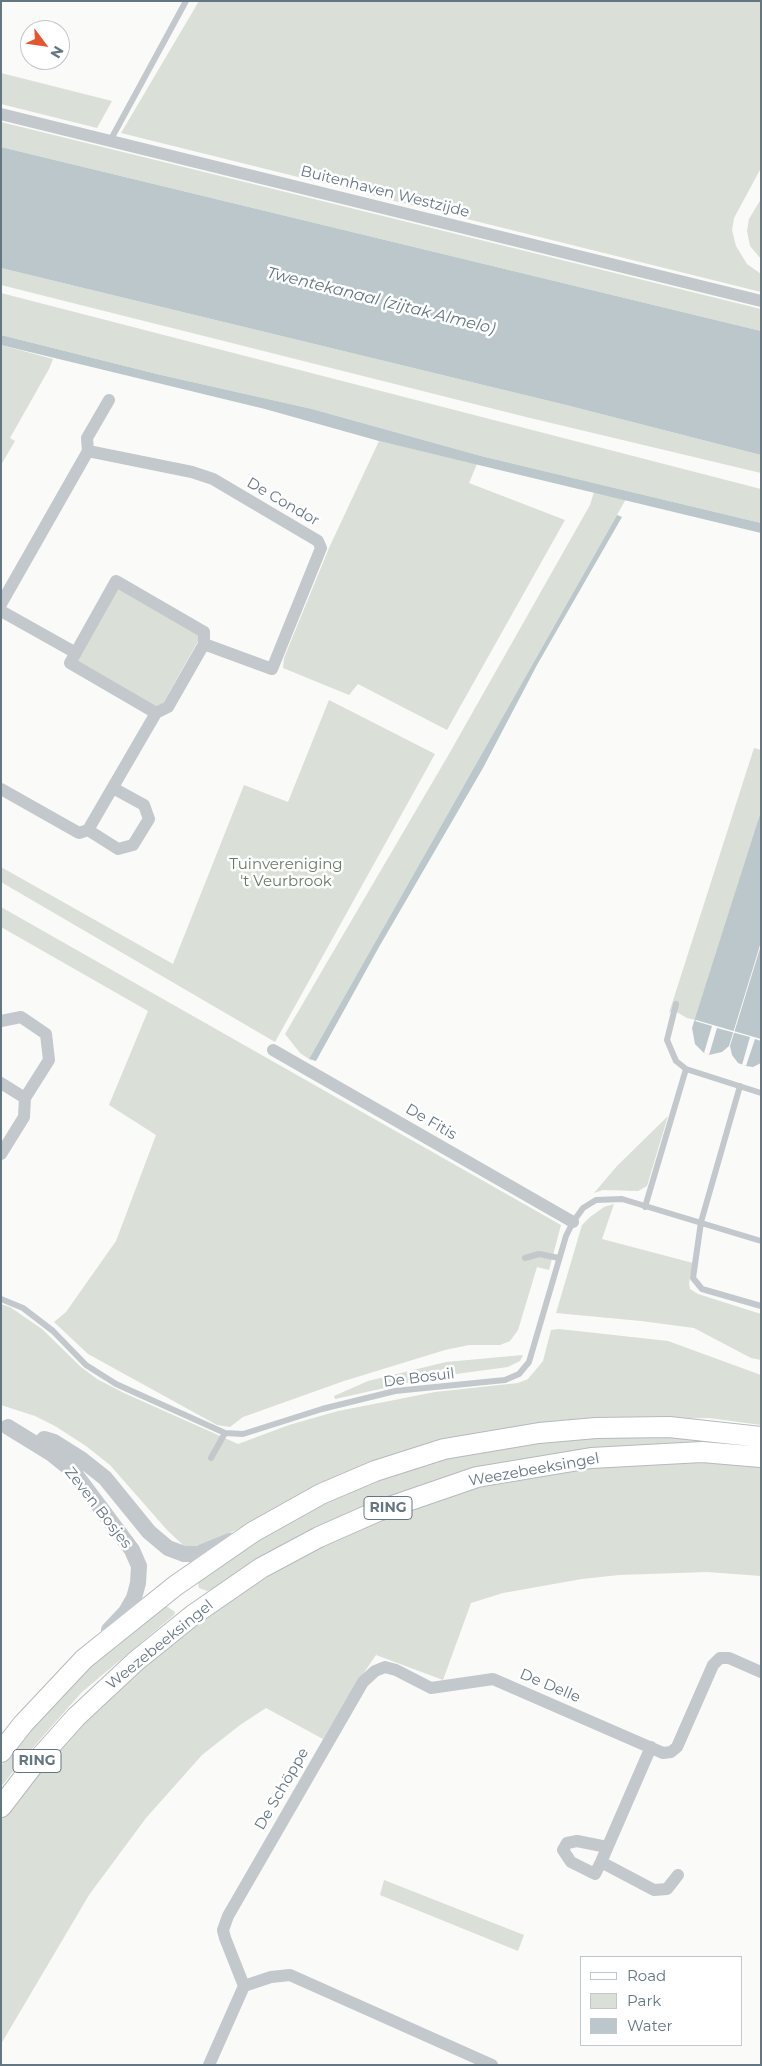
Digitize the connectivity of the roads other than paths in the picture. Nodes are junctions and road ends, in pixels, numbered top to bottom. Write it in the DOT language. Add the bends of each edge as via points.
graph roads {
  1 [pos="186,1"];
  2 [pos="1,114"];
  3 [pos="110,141"];
  4 [pos="761,301"];
  5 [pos="109,400"];
  6 [pos="88,451"];
  7 [pos="1,604"];
  8 [pos="1,611"];
  9 [pos="204,644"];
  10 [pos="76,652"];
  11 [pos="156,713"];
  12 [pos="1,788"];
  13 [pos="113,788"];
  14 [pos="88,830"];
  15 [pos="676,1004"];
  16 [pos="1,1022"];
  17 [pos="273,1050"];
  18 [pos="686,1069"];
  19 [pos="1,1083"];
  20 [pos="740,1086"];
  21 [pos="761,1092"];
  22 [pos="26,1098"];
  23 [pos="1,1154"];
  24 [pos="645,1207"];
  25 [pos="573,1222"];
  26 [pos="702,1222"];
  27 [pos="761,1241"];
  28 [pos="525,1258"];
  29 [pos="559,1258"];
  30 [pos="1,1299"];
  31 [pos="761,1306"];
  32 [pos="5,1427"];
  33 [pos="225,1433"];
  34 [pos="761,1437"];
  35 [pos="761,1457"];
  36 [pos="211,1458"];
  37 [pos="253,1532"];
  38 [pos="84,1659"];
  39 [pos="761,1672"];
  40 [pos="431,1688"];
  41 [pos="652,1747"];
  42 [pos="1,1752"];
  43 [pos="1,1807"];
  44 [pos="607,1847"];
  45 [pos="601,1862"];
  46 [pos="678,1875"];
  47 [pos="244,1986"];
  48 [pos="209,2065"];
  49 [pos="492,2065"];
  1 -- 3 [label="lane"];
  2 -- 3 [label="street, Buitenhaven Westzijde"];
  3 -- 4 [label="street, Buitenhaven Westzijde"];
  5 -- 6 [label="street" via="87,438"];
  6 -- 7 [label="street"];
  6 -- 9 [label="street, De Condor" via="212,479 318,541 321,548 272,669"];
  8 -- 10 [label="street"];
  9 -- 10 [label="street" via="204,632 116,581"];
  9 -- 11 [label="street" via="168,707"];
  10 -- 11 [label="street" via="70,663"];
  11 -- 13 [label="street"];
  12 -- 14 [label="street" via="79,833"];
  13 -- 14 [label="street"];
  13 -- 14 [label="street" via="144,805 149,819 133,845 118,849"];
  15 -- 18 [label="lane" via="667,1040 676,1061"];
  16 -- 22 [label="street" via="21,1017 46,1034 49,1060"];
  17 -- 25 [label="street, De Fitis"];
  18 -- 20 [label="lane"];
  18 -- 24 [label="lane"];
  19 -- 22 [label="street"];
  20 -- 21 [label="lane"];
  20 -- 26 [label="lane"];
  22 -- 23 [label="street" via="24,1117"];
  24 -- 25 [label="lane, De Bosuil" via="622,1199 596,1200 583,1208"];
  24 -- 26 [label="lane, De Bosuil"];
  25 -- 29 [label="lane, De Bosuil"];
  26 -- 27 [label="lane, De Bosuil"];
  26 -- 31 [label="lane" via="693,1278 702,1289"];
  28 -- 29 [label="lane" via="539,1254"];
  29 -- 33 [label="lane, De Bosuil" via="528,1362 519,1374 505,1380 396,1391 322,1409 243,1434"];
  30 -- 33 [label="lane, De Bosuil" via="23,1308 53,1331 86,1364 116,1384"];
  32 -- 37 [label="street, Zeven Bosjes" via="54,1442 81,1459 105,1478 149,1532 168,1548 184,1554 198,1554"];
  32 -- 38 [label="street, Zeven Bosjes" via="52,1454 73,1471 132,1550 139,1566 134,1598 126,1612"];
  33 -- 36 [label="lane"];
  34 -- 37 [label="main road, Weezebeeksingel / RING" via="669,1427 596,1428 444,1448 375,1471 321,1494"];
  35 -- 43 [label="main road, Weezebeeksingel / RING" via="702,1452 591,1458 477,1477 378,1511 319,1538 261,1568 193,1615 136,1661 76,1717"];
  37 -- 38 [label="main road, Weezebeeksingel / RING" via="175,1586"];
  38 -- 42 [label="main road, Weezebeeksingel / RING"];
  39 -- 41 [label="street, De Delle" via="729,1658 720,1658 713,1665 677,1747 663,1753"];
  40 -- 41 [label="street, De Delle" via="493,1679"];
  40 -- 47 [label="street, De Schöppe" via="385,1667 363,1682 228,1916 223,1930"];
  41 -- 44 [label="street"];
  44 -- 45 [label="street"];
  44 -- 45 [label="street" via="577,1841 567,1843 563,1850 571,1862 595,1874"];
  45 -- 46 [label="street" via="654,1890 667,1890"];
  47 -- 48 [label="street"];
  47 -- 49 [label="street" via="290,1974"];
}
